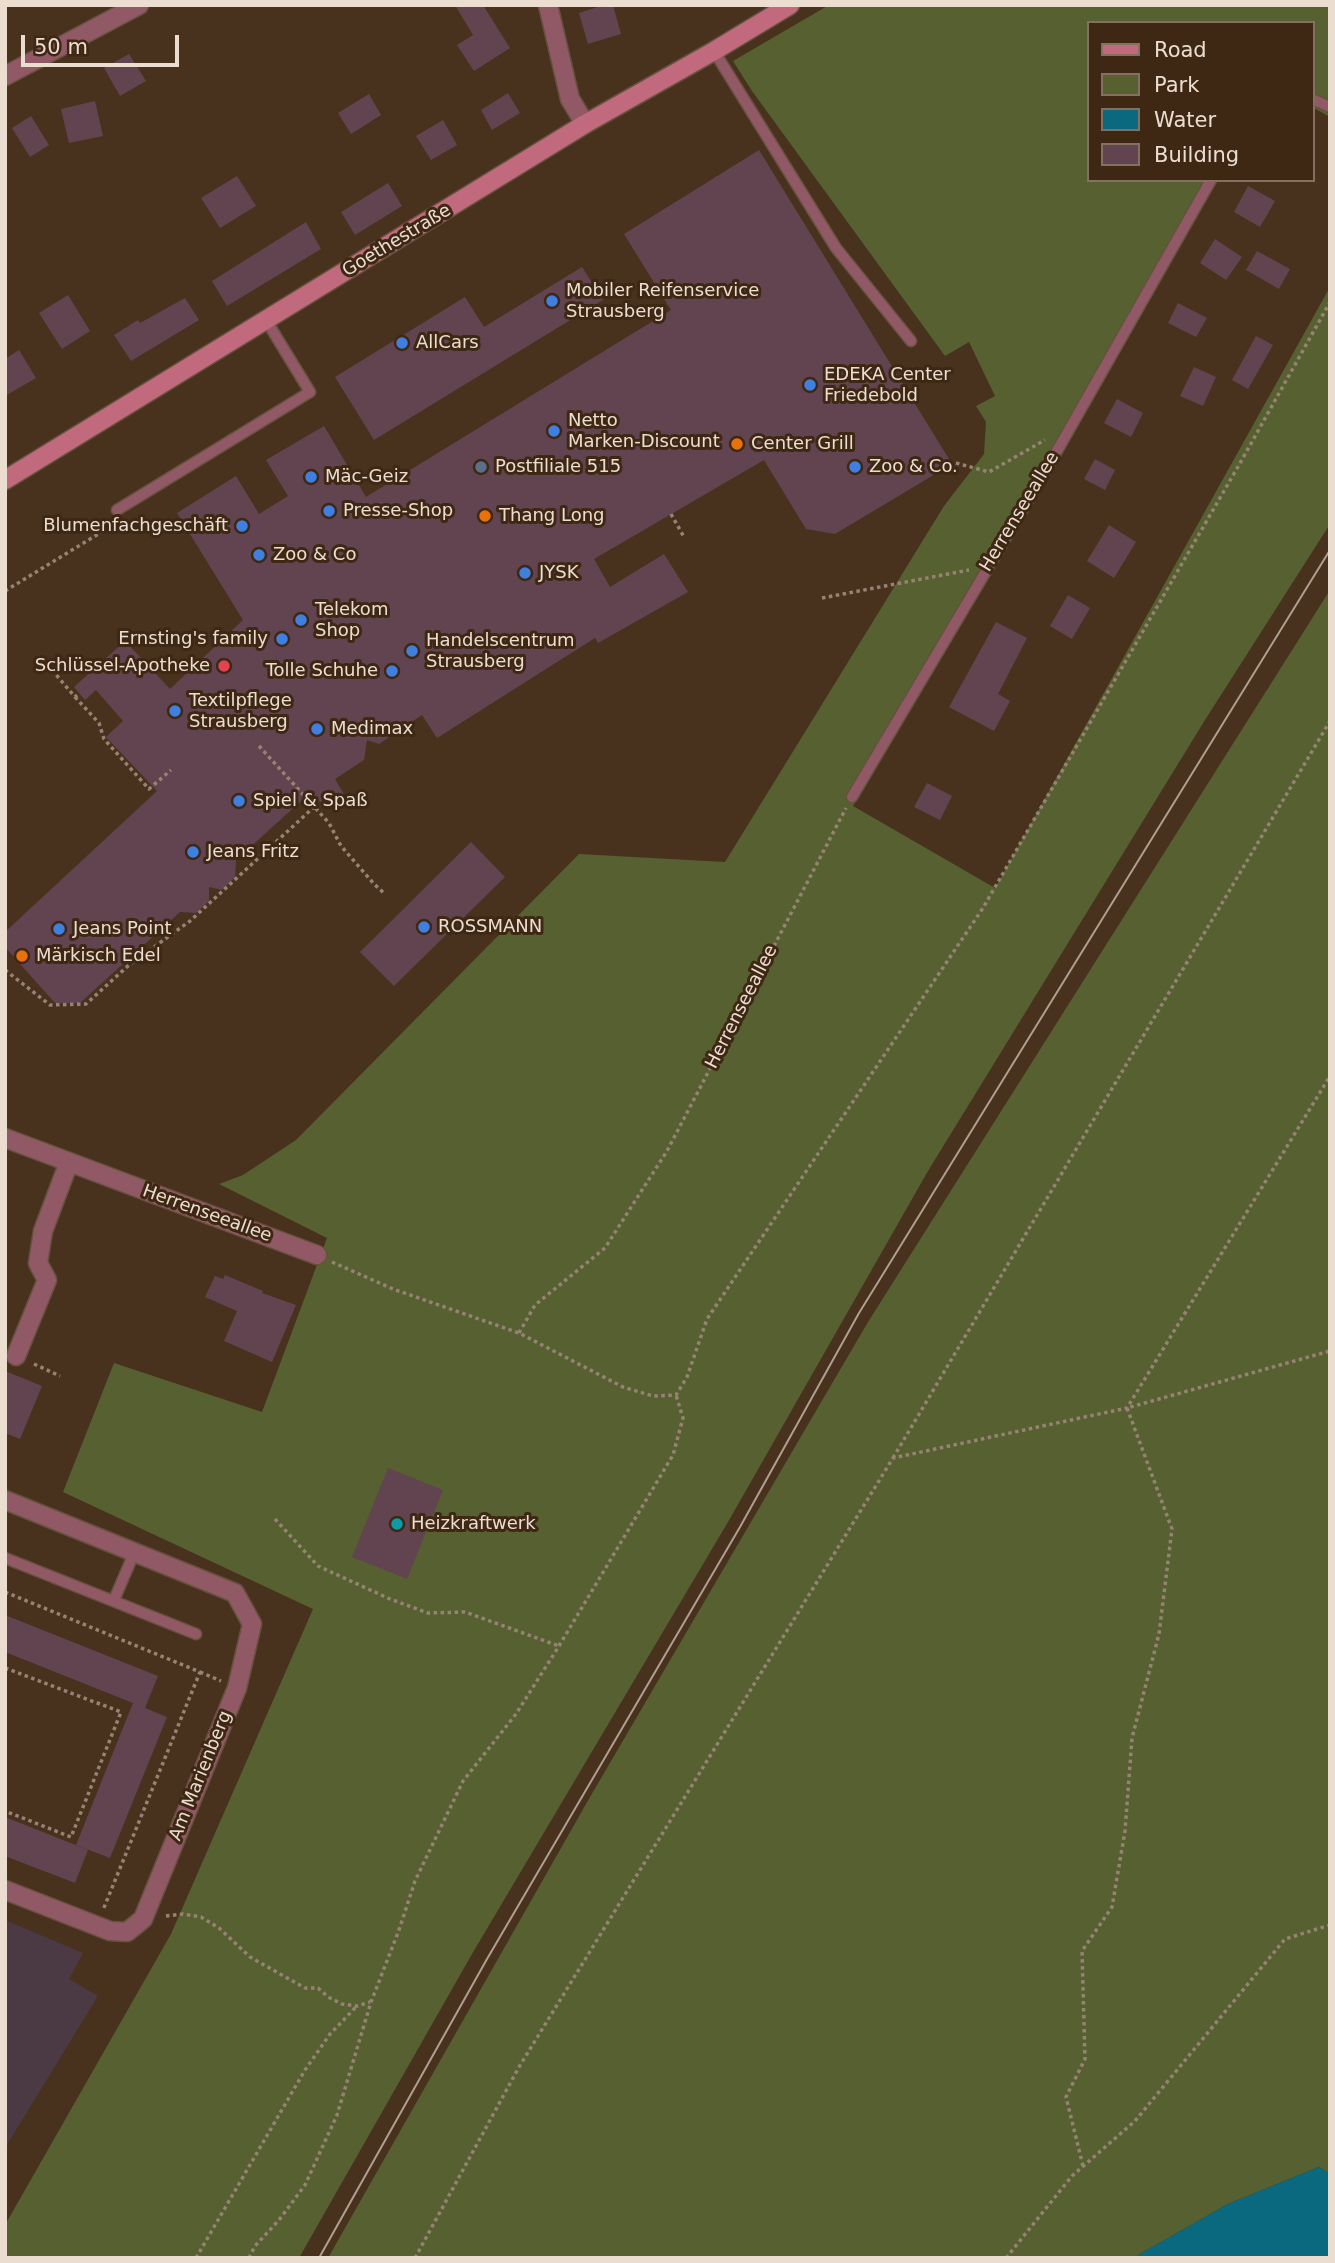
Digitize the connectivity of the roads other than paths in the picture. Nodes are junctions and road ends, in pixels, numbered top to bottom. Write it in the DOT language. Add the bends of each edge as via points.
graph roads {
  1 [pos="138,5"];
  2 [pos="548,5"];
  3 [pos="790,5"];
  4 [pos="714,51"];
  5 [pos="5,76"];
  6 [pos="1314,100"];
  7 [pos="1330,107"];
  8 [pos="585,124"];
  9 [pos="1210,182"];
  10 [pos="266,320"];
  11 [pos="911,341"];
  12 [pos="5,480"];
  13 [pos="117,510"];
  14 [pos="852,797"];
  15 [pos="5,1138"];
  16 [pos="69,1162"];
  17 [pos="317,1255"];
  18 [pos="16,1356"];
  19 [pos="5,1500"];
  20 [pos="135,1551"];
  21 [pos="5,1558"];
  22 [pos="114,1600"];
  23 [pos="197,1634"];
  24 [pos="5,1890"];
  1 -- 5 [label="street"];
  2 -- 8 [label="street" via="570,99"];
  3 -- 4 [label="street, Goethestraße"];
  4 -- 8 [label="street, Goethestraße"];
  4 -- 11 [label="lane" via="836,248"];
  6 -- 7 [label="lane"];
  8 -- 10 [label="street, Goethestraße"];
  9 -- 14 [label="lane, Herrenseeallee"];
  10 -- 12 [label="street, Goethestraße"];
  10 -- 13 [label="lane" via="310,392"];
  15 -- 16 [label="street, Herrenseeallee"];
  16 -- 17 [label="street, Herrenseeallee"];
  16 -- 18 [label="street" via="43,1231 38,1263 47,1280"];
  19 -- 20 [label="street, Am Marienberg"];
  20 -- 22 [label="lane"];
  20 -- 24 [label="street, Am Marienberg" via="235,1593 252,1624 237,1688 143,1919 127,1932 110,1931"];
  21 -- 22 [label="lane"];
  22 -- 23 [label="lane"];
}
